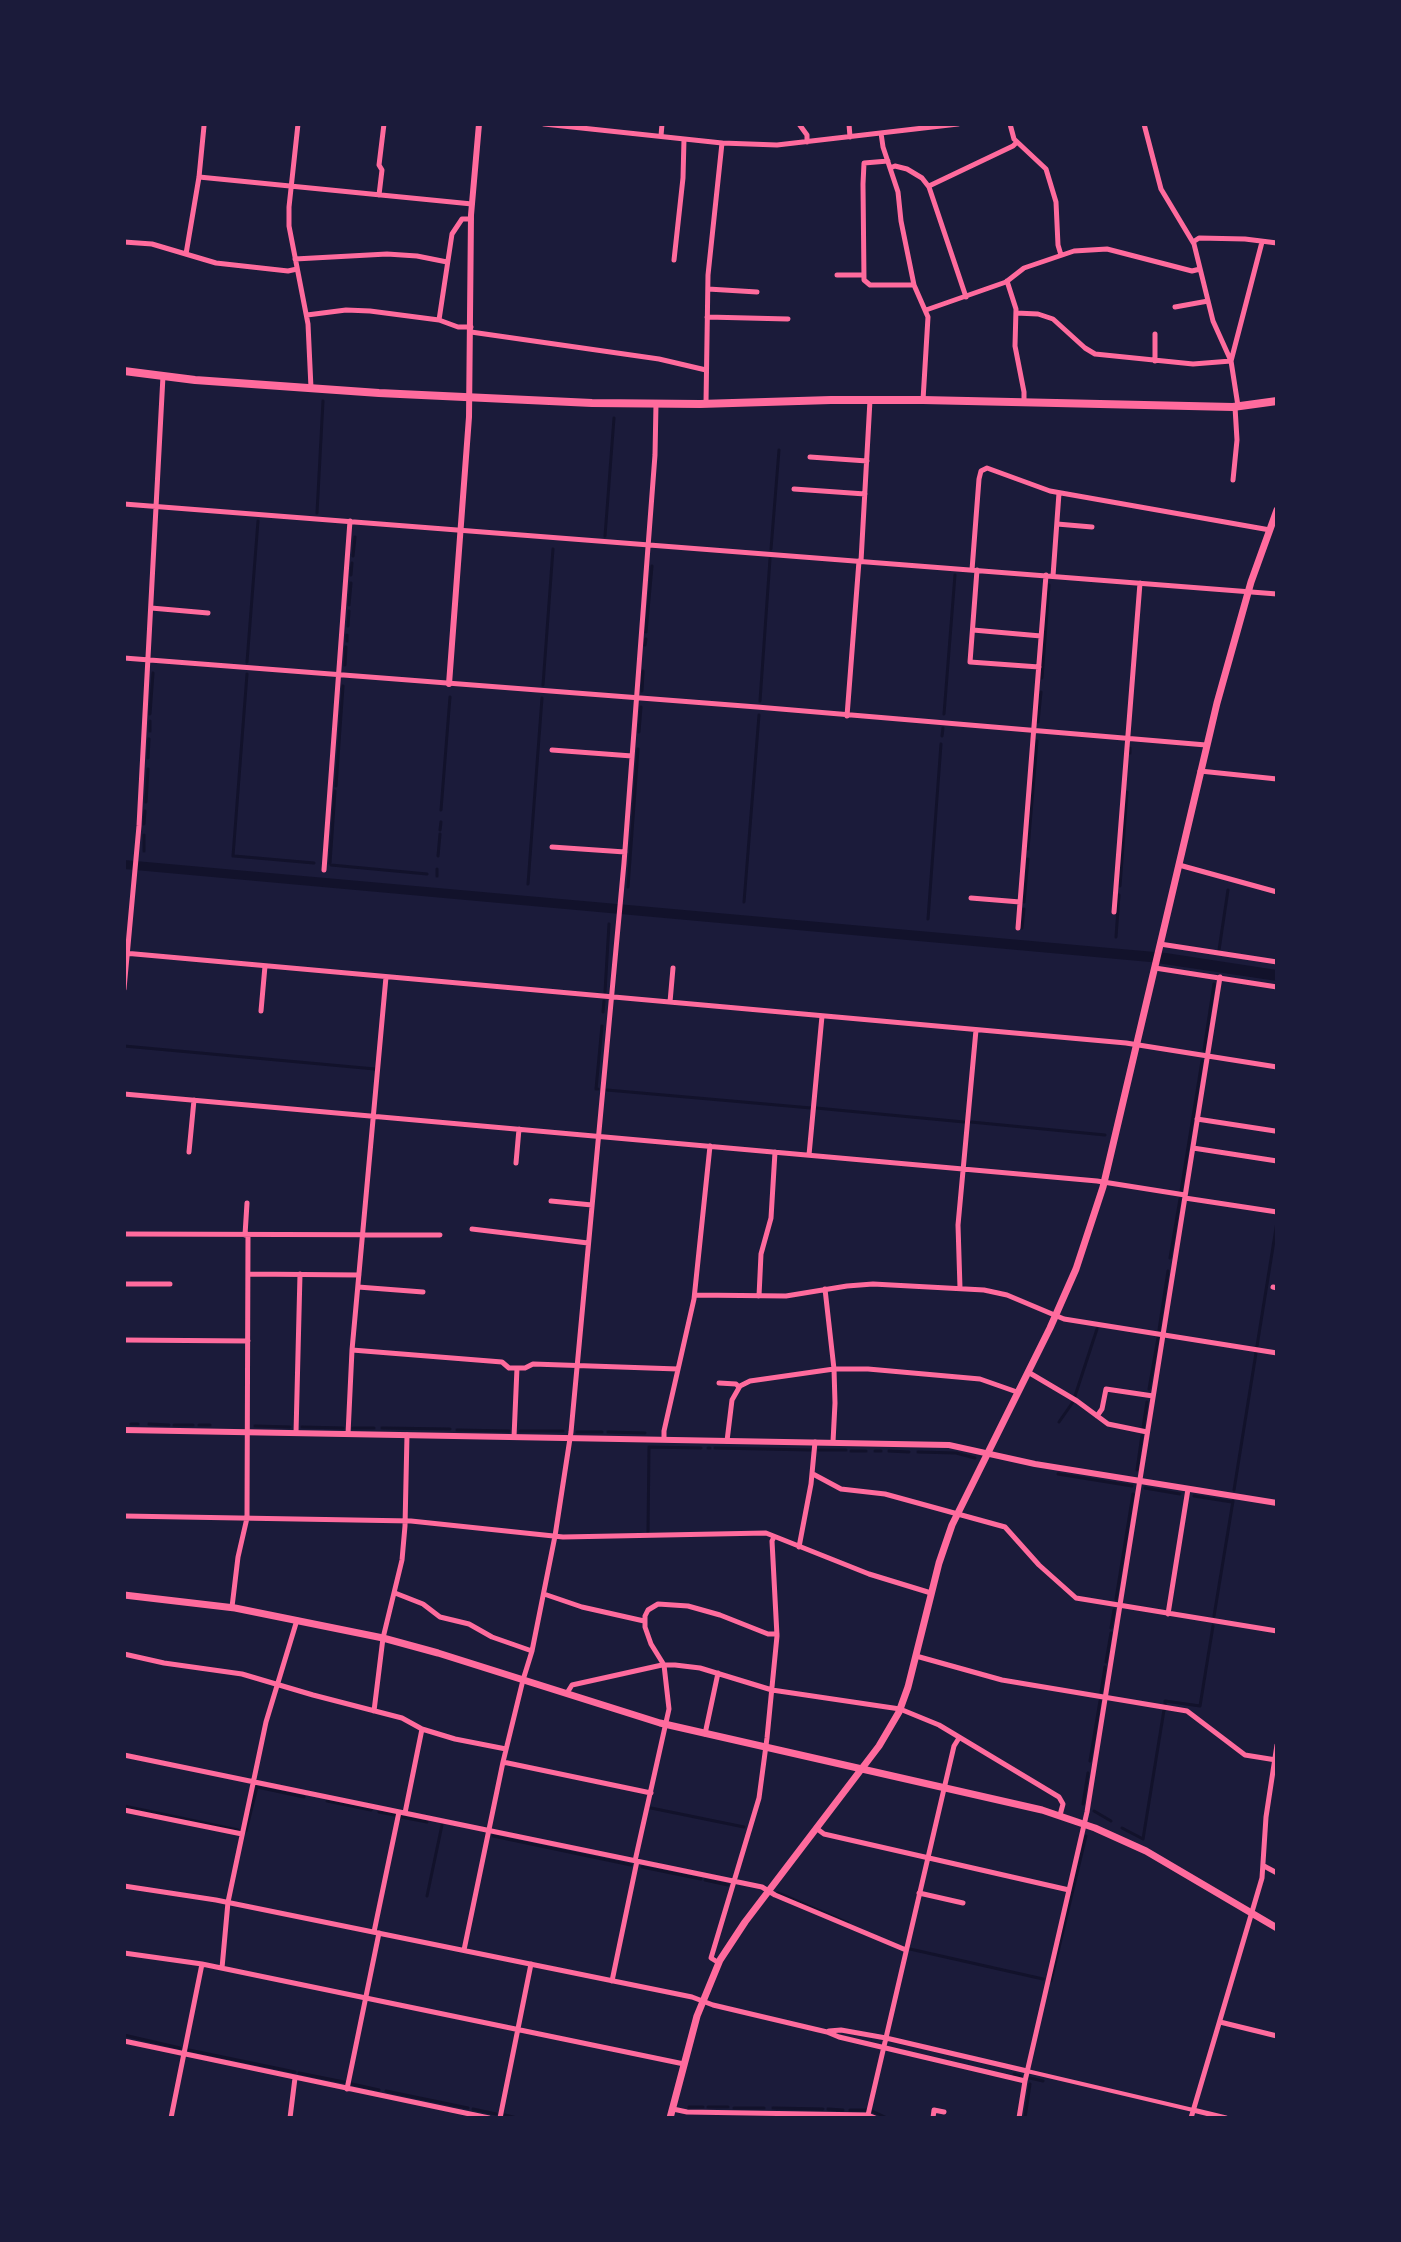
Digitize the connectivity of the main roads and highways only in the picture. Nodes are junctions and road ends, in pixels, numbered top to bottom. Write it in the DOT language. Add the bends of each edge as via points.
graph roads {
  1 [pos="124,371"];
  2 [pos="1277,401"];
  3 [pos="1276,516"];
  4 [pos="124,1595"];
  5 [pos="861,1769"];
  6 [pos="1277,1928"];
  7 [pos="670,2118"];
  1 -- 2 [label="highway" via="311,388 656,404 923,400 1236,407"];
  3 -- 5 [label="main road" via="1206,745 1084,1248 957,1512 900,1709"];
  4 -- 5 [label="main road" via="232,1607 383,1638 666,1725"];
  5 -- 6 [label="main road" via="1004,1800 1084,1824 1162,1860"];
  5 -- 7 [label="main road" via="719,1963 702,2001"];
}
